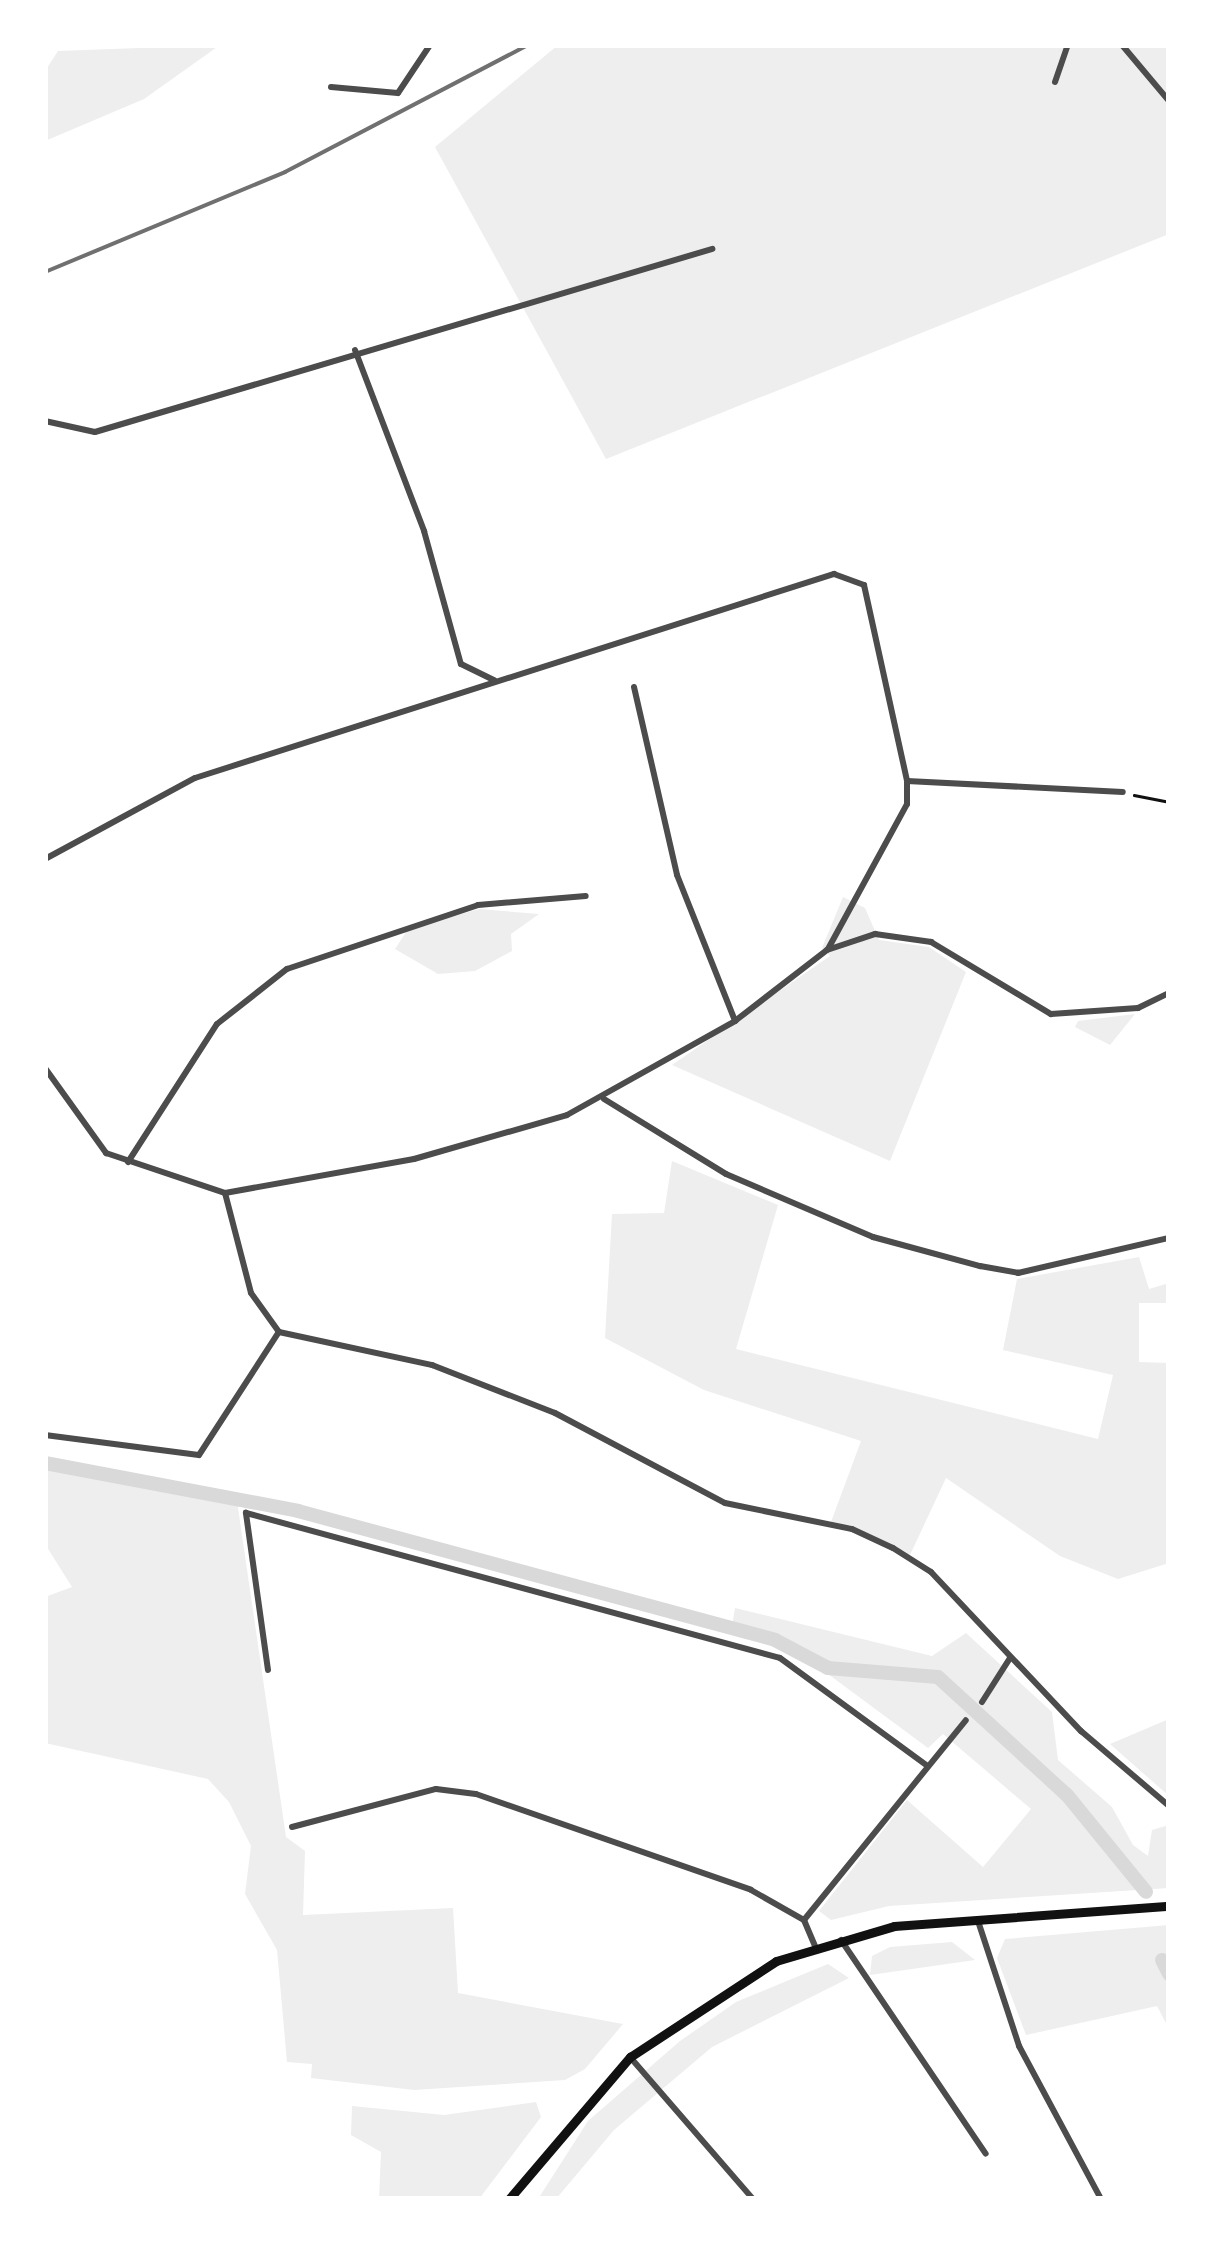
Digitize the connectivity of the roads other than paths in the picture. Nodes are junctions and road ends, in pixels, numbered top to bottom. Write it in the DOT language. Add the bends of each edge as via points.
graph roads {
  1 [pos="430,45"];
  2 [pos="1068,45"];
  3 [pos="1122,45"];
  4 [pos="1055,82"];
  5 [pos="331,87"];
  6 [pos="1169,101"];
  7 [pos="712,248"];
  8 [pos="355,350"];
  9 [pos="45,421"];
  10 [pos="495,681"];
  11 [pos="634,688"];
  12 [pos="906,782"];
  13 [pos="1123,792"];
  14 [pos="45,859"];
  15 [pos="586,896"];
  16 [pos="828,950"];
  17 [pos="1169,993"];
  18 [pos="735,1022"];
  19 [pos="45,1068"];
  20 [pos="604,1099"];
  21 [pos="128,1162"];
  22 [pos="225,1193"];
  23 [pos="1169,1238"];
  24 [pos="278,1332"];
  25 [pos="45,1436"];
  26 [pos="1010,1658"];
  27 [pos="268,1670"];
  28 [pos="982,1702"];
  29 [pos="966,1720"];
  30 [pos="926,1764"];
  31 [pos="1169,1806"];
  32 [pos="292,1827"];
  33 [pos="1169,1906"];
  34 [pos="804,1920"];
  35 [pos="978,1922"];
  36 [pos="840,1938"];
  37 [pos="816,1946"];
  38 [pos="630,2057"];
  39 [pos="986,2154"];
  40 [pos="508,2199"];
  41 [pos="753,2199"];
  42 [pos="1101,2199"];
  1 -- 5 [label="street" via="398,92"];
  2 -- 4 [label="street"];
  3 -- 6 [label="street"];
  7 -- 8 [label="street"];
  8 -- 9 [label="street" via="95,432"];
  8 -- 10 [label="street" via="424,531 461,664"];
  10 -- 12 [label="street" via="834,574 864,584"];
  10 -- 14 [label="street" via="195,778"];
  11 -- 18 [label="street" via="677,875"];
  12 -- 13 [label="street"];
  12 -- 16 [label="street" via="907,804"];
  15 -- 21 [label="street" via="478,905 287,969 217,1024"];
  16 -- 17 [label="street" via="874,934 932,942 1051,1014 1138,1008"];
  16 -- 18 [label="street"];
  18 -- 20 [label="street"];
  19 -- 21 [label="street" via="68,1112"];
  20 -- 22 [label="street" via="414,1159"];
  20 -- 23 [label="street" via="726,1174 873,1238 980,1266 1018,1273"];
  21 -- 22 [label="street"];
  22 -- 24 [label="street" via="251,1293"];
  24 -- 25 [label="street" via="199,1455"];
  24 -- 26 [label="street" via="432,1366 555,1413 725,1503 852,1529 931,1572"];
  26 -- 28 [label="street"];
  26 -- 31 [label="street"];
  27 -- 30 [label="street" via="246,1513 780,1658"];
  29 -- 30 [label="street"];
  30 -- 34 [label="street"];
  32 -- 34 [label="street" via="436,1790 476,1794 751,1890"];
  33 -- 35 [label="main road"];
  34 -- 37 [label="street"];
  35 -- 36 [label="main road"];
  35 -- 42 [label="street" via="1012,2029"];
  36 -- 37 [label="main road"];
  36 -- 39 [label="street"];
  37 -- 38 [label="main road" via="741,1980"];
  38 -- 40 [label="main road"];
  38 -- 41 [label="street"];
}
